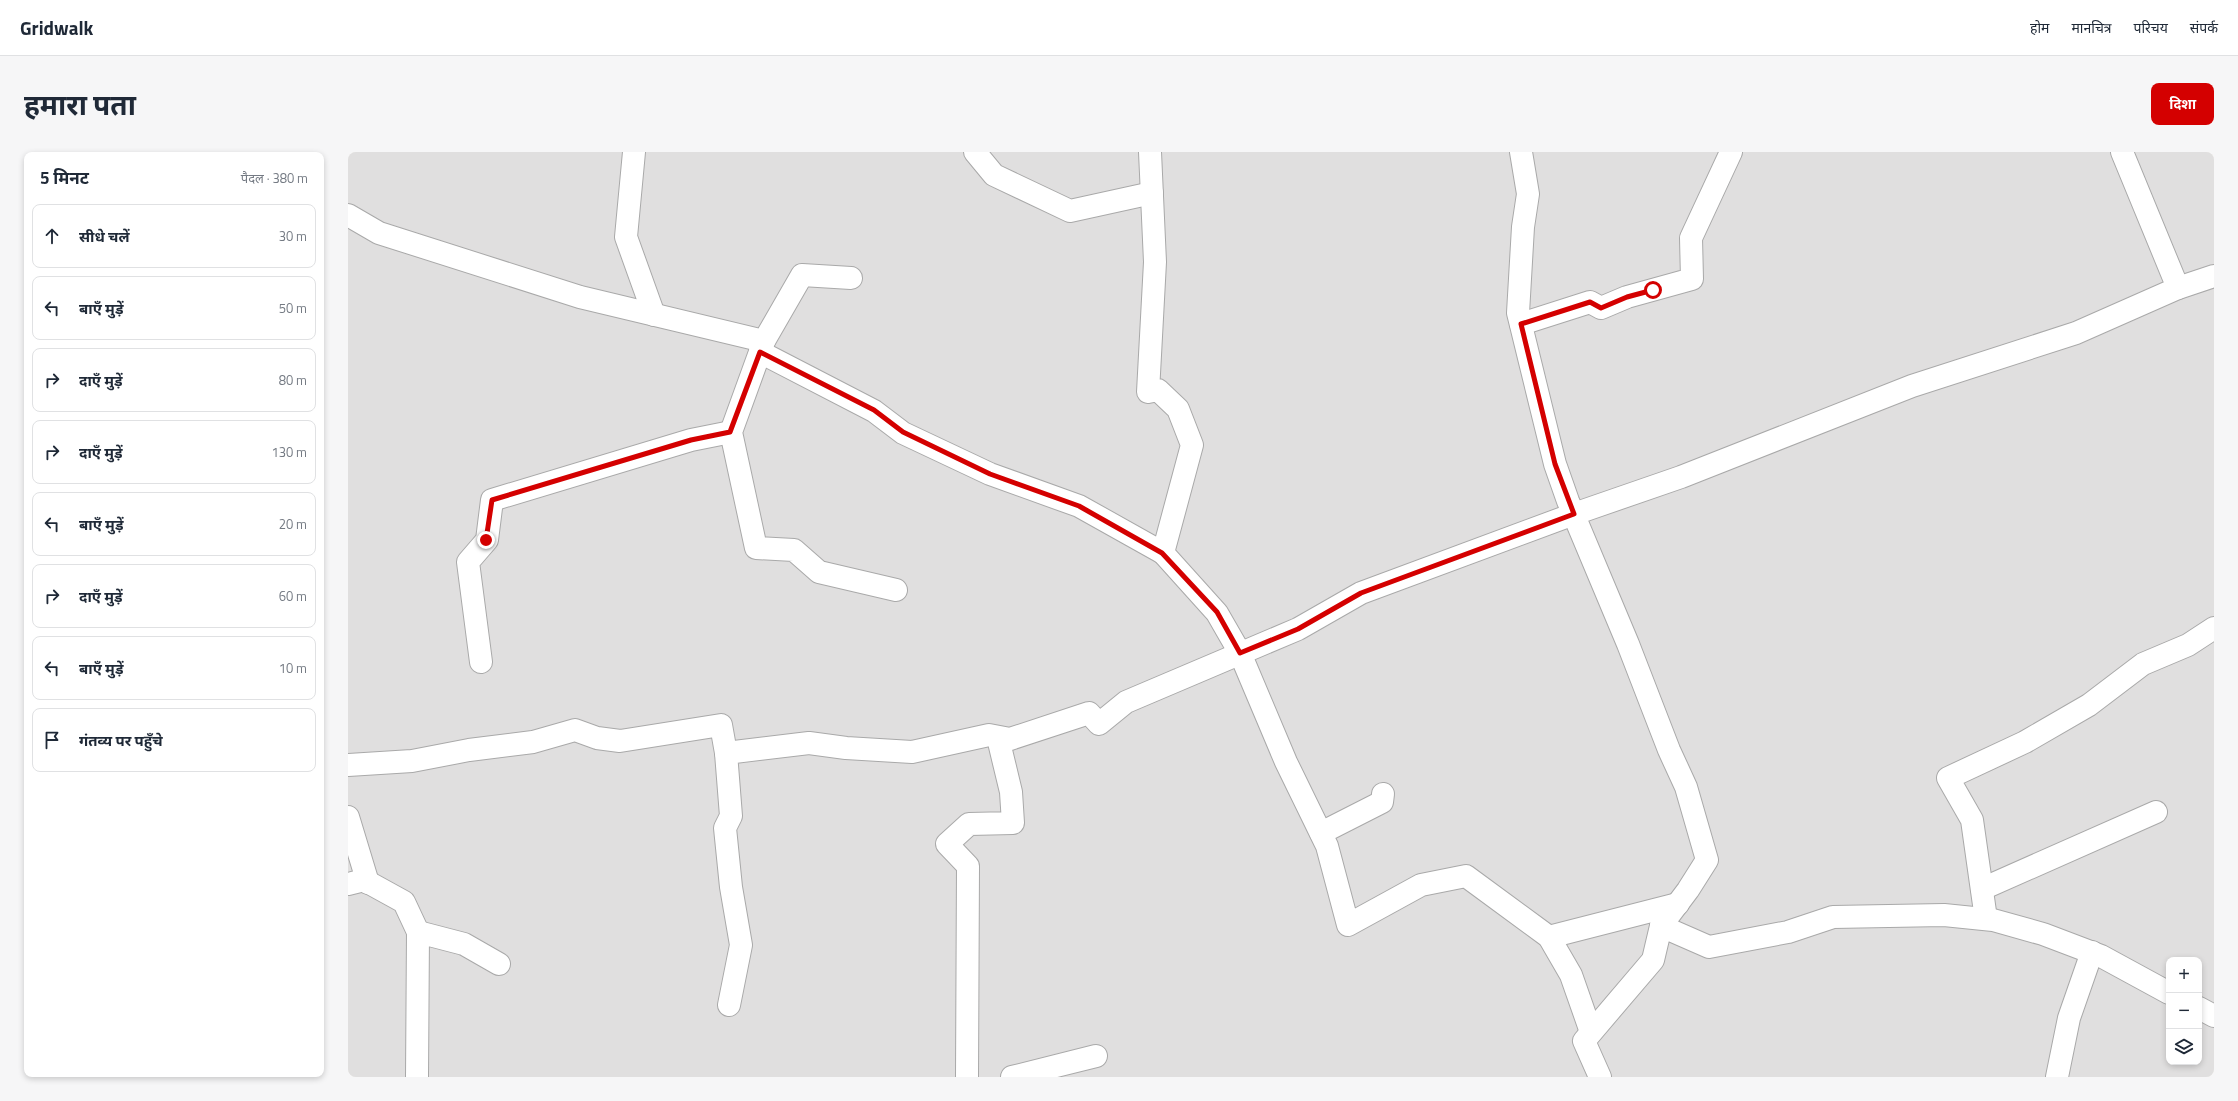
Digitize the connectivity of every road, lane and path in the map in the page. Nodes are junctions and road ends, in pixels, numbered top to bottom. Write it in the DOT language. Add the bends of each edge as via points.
graph roads {
  1 [pos="634,152"];
  2 [pos="975,152"];
  3 [pos="1150,152"];
  4 [pos="1521,152"];
  5 [pos="1731,152"];
  6 [pos="2122,152"];
  7 [pos="1152,193"];
  8 [pos="348,215"];
  9 [pos="2214,276"];
  10 [pos="851,278"];
  11 [pos="2178,288"];
  12 [pos="654,315"];
  13 [pos="1521,324"];
  14 [pos="762,347"];
  15 [pos="730,432"];
  16 [pos="1574,514"];
  17 [pos="1162,553"];
  18 [pos="896,590"];
  19 [pos="2214,628"];
  20 [pos="1240,653"];
  21 [pos="481,662"];
  22 [pos="998,738"];
  23 [pos="726,753"];
  24 [pos="348,765"];
  25 [pos="1383,794"];
  26 [pos="2156,812"];
  27 [pos="348,817"];
  28 [pos="1321,833"];
  29 [pos="358,884"];
  30 [pos="1982,889"];
  31 [pos="1678,904"];
  32 [pos="1986,919"];
  33 [pos="1661,926"];
  34 [pos="418,932"];
  35 [pos="1549,937"];
  36 [pos="2092,952"];
  37 [pos="499,964"];
  38 [pos="2166,991"];
  39 [pos="729,1005"];
  40 [pos="1591,1032"];
  41 [pos="1096,1056"];
  42 [pos="417,1077"];
  43 [pos="967,1077"];
  44 [pos="1012,1077"];
  45 [pos="1600,1077"];
  46 [pos="2057,1077"];
  1 -- 12 [label="street" via="626,237"];
  2 -- 7 [label="street" via="994,176 1070,211"];
  3 -- 7 [label="street"];
  4 -- 13 [label="street" via="1528,194 1518,314"];
  5 -- 13 [label="street" via="1691,238 1692,279 1627,297 1601,308 1590,302"];
  6 -- 11 [label="street"];
  7 -- 17 [label="street" via="1156,262 1148,392 1158,390 1178,408 1192,445"];
  8 -- 12 [label="street" via="387,235 580,297"];
  9 -- 11 [label="street"];
  10 -- 14 [label="street" via="802,275"];
  11 -- 16 [label="street" via="2076,333 1912,386 1681,477"];
  12 -- 14 [label="street"];
  13 -- 16 [label="street" via="1555,464"];
  14 -- 15 [label="street"];
  14 -- 17 [label="street" via="874,410 903,432 990,474 1079,506"];
  15 -- 18 [label="street" via="756,548 794,550 818,572"];
  15 -- 21 [label="street" via="691,440 492,500 486,540 468,562"];
  16 -- 20 [label="street" via="1361,593 1298,629"];
  16 -- 31 [label="street" via="1686,787 1707,860"];
  17 -- 20 [label="street" via="1217,612"];
  19 -- 30 [label="street" via="2188,645 2143,664 2089,705 2025,742 1948,778 1972,820"];
  20 -- 22 [label="street" via="1126,702 1099,724 1090,713 1010,739"];
  20 -- 28 [label="street" via="1286,762"];
  22 -- 23 [label="street" via="989,736 912,752 846,748 809,742"];
  22 -- 43 [label="street" via="1011,792 1012,823 969,824 947,844 968,866"];
  23 -- 24 [label="street" via="721,725 620,741 598,738 574,730 533,742 412,761"];
  23 -- 39 [label="street" via="731,816 724,828 741,945"];
  25 -- 28 [label="street" via="1382,802"];
  26 -- 30 [label="street"];
  27 -- 29 [label="street"];
  28 -- 35 [label="street" via="1327,846 1348,925 1421,885 1466,876"];
  29 -- 34 [label="street" via="404,902"];
  30 -- 32 [label="street"];
  31 -- 33 [label="street"];
  31 -- 35 [label="street"];
  32 -- 33 [label="street" via="1944,915 1833,917 1788,932 1709,947"];
  32 -- 36 [label="street" via="2043,934"];
  33 -- 40 [label="street" via="1653,960"];
  34 -- 37 [label="street" via="464,944"];
  34 -- 42 [label="street"];
  35 -- 40 [label="street" via="1571,975"];
  36 -- 38 [label="street"];
  36 -- 46 [label="street" via="2069,1018"];
  40 -- 45 [label="street" via="1584,1041"];
  41 -- 44 [label="street"];
}
